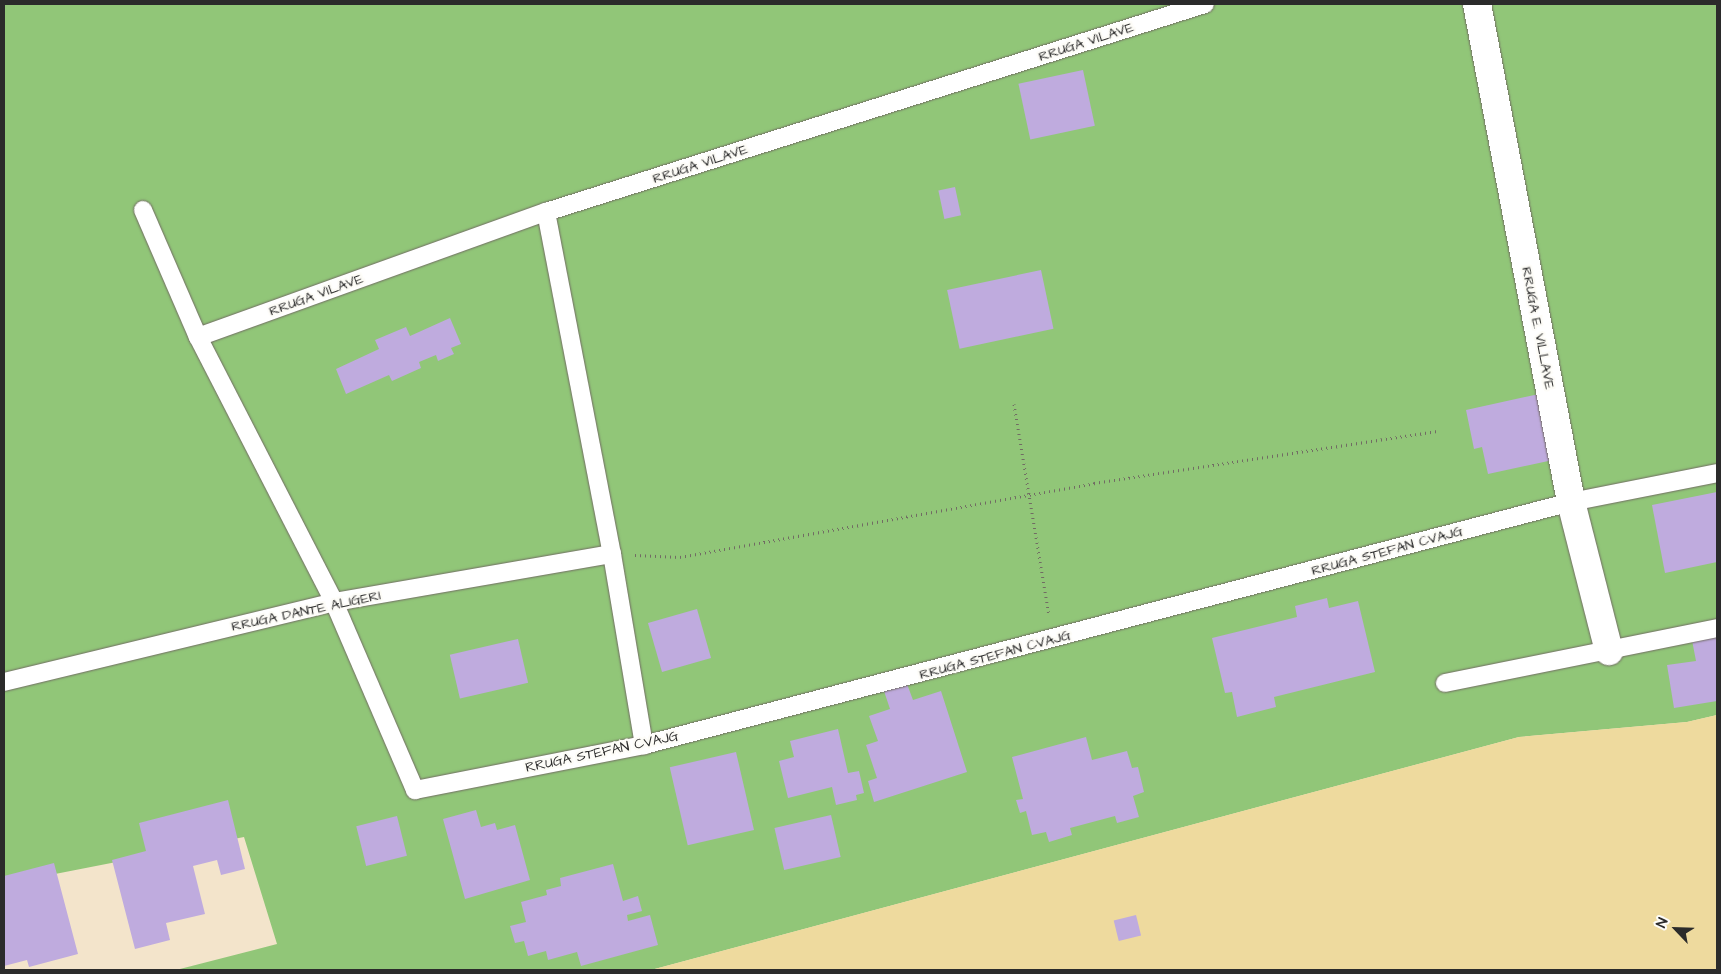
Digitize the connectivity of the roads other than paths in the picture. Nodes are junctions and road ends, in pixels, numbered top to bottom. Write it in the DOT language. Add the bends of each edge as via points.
graph roads {
  1 [pos="1205,4"];
  2 [pos="1477,4"];
  3 [pos="143,210"];
  4 [pos="546,212"];
  5 [pos="198,337"];
  6 [pos="1717,473"];
  7 [pos="1571,502"];
  8 [pos="612,554"];
  9 [pos="334,602"];
  10 [pos="1717,628"];
  11 [pos="1609,651"];
  12 [pos="4,682"];
  13 [pos="1445,683"];
  14 [pos="644,745"];
  1 -- 4 [label="lane, RRUGA VILAVE"];
  2 -- 7 [label="street, RRUGA E. VILLAVE"];
  3 -- 5 [label="lane"];
  4 -- 5 [label="lane, RRUGA VILAVE"];
  4 -- 8 [label="lane"];
  5 -- 9 [label="lane"];
  6 -- 7 [label="lane, RRUGA STEFAN CVAJG"];
  7 -- 11 [label="street, RRUGA E. VILLAVE"];
  7 -- 14 [label="lane, RRUGA STEFAN CVAJG"];
  8 -- 9 [label="lane, RRUGA DANTE ALIGERI"];
  8 -- 14 [label="lane"];
  9 -- 12 [label="lane, RRUGA DANTE ALIGERI"];
  9 -- 14 [label="lane, RRUGA STEFAN CVAJG" via="416,790"];
  10 -- 11 [label="lane"];
  11 -- 13 [label="lane"];
}
